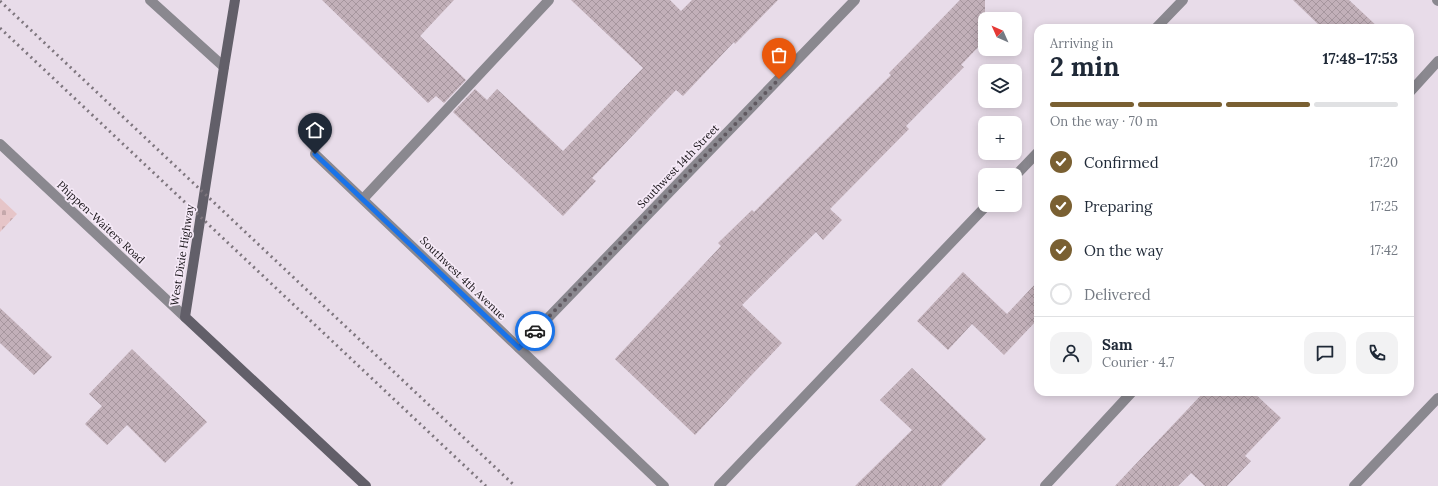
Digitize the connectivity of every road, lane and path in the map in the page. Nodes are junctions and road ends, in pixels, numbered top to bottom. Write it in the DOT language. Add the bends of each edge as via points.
graph roads {
  1 [pos="150,0"];
  2 [pos="235,0"];
  3 [pos="549,0"];
  4 [pos="855,0"];
  5 [pos="1183,0"];
  6 [pos="1160,24"];
  7 [pos="1438,62"];
  8 [pos="224,67"];
  9 [pos="1414,88"];
  10 [pos="0,144"];
  11 [pos="315,154"];
  12 [pos="1034,156"];
  13 [pos="1022,169"];
  14 [pos="362,199"];
  15 [pos="980,212"];
  16 [pos="185,317"];
  17 [pos="519,348"];
  18 [pos="1128,396"];
  19 [pos="1438,398"];
  20 [pos="366,486"];
  21 [pos="664,486"];
  22 [pos="719,486"];
  23 [pos="1045,486"];
  24 [pos="1354,486"];
  1 -- 8 [label="street"];
  2 -- 8 [label="main road, West Dixie Highway"];
  3 -- 14 [label="street"];
  4 -- 17 [label="street, Southwest 14th Street"];
  5 -- 6 [label="street"];
  7 -- 9 [label="street"];
  8 -- 16 [label="main road, West Dixie Highway"];
  10 -- 16 [label="street, Phippen-Waiters Road"];
  11 -- 14 [label="street, Southwest 4th Avenue"];
  12 -- 13 [label="street"];
  14 -- 17 [label="street, Southwest 4th Avenue"];
  15 -- 22 [label="street"];
  16 -- 20 [label="main road, West Dixie Highway"];
  17 -- 21 [label="street, Southwest 4th Avenue"];
  18 -- 23 [label="street"];
  19 -- 24 [label="street"];
}
